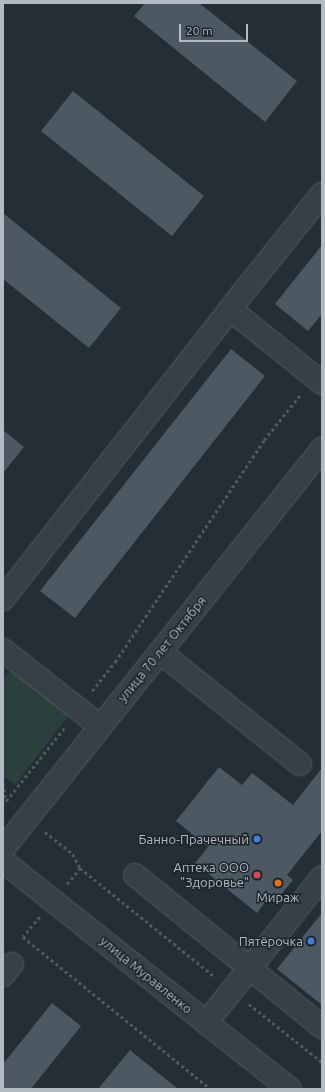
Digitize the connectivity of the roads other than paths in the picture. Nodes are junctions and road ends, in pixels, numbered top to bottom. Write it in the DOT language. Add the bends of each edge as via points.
graph roads {
  1 [pos="322,194"];
  2 [pos="230,309"];
  3 [pos="318,380"];
  4 [pos="322,449"];
  5 [pos="3,599"];
  6 [pos="3,650"];
  7 [pos="160,652"];
  8 [pos="100,726"];
  9 [pos="300,764"];
  10 [pos="3,849"];
  11 [pos="3,861"];
  12 [pos="135,875"];
  13 [pos="322,877"];
  14 [pos="250,968"];
  15 [pos="206,1023"];
  16 [pos="322,1027"];
  17 [pos="290,1089"];
  1 -- 2 [label="street"];
  2 -- 3 [label="street"];
  2 -- 5 [label="street"];
  4 -- 7 [label="street, улица 70 лет Октября"];
  6 -- 8 [label="street"];
  7 -- 8 [label="street, улица 70 лет Октября"];
  7 -- 9 [label="street"];
  8 -- 10 [label="street, улица 70 лет Октября"];
  11 -- 15 [label="street, улица Муравленко"];
  12 -- 14 [label="street"];
  13 -- 14 [label="street"];
  14 -- 15 [label="street"];
  14 -- 16 [label="street"];
  15 -- 17 [label="street, улица Муравленко"];
}
